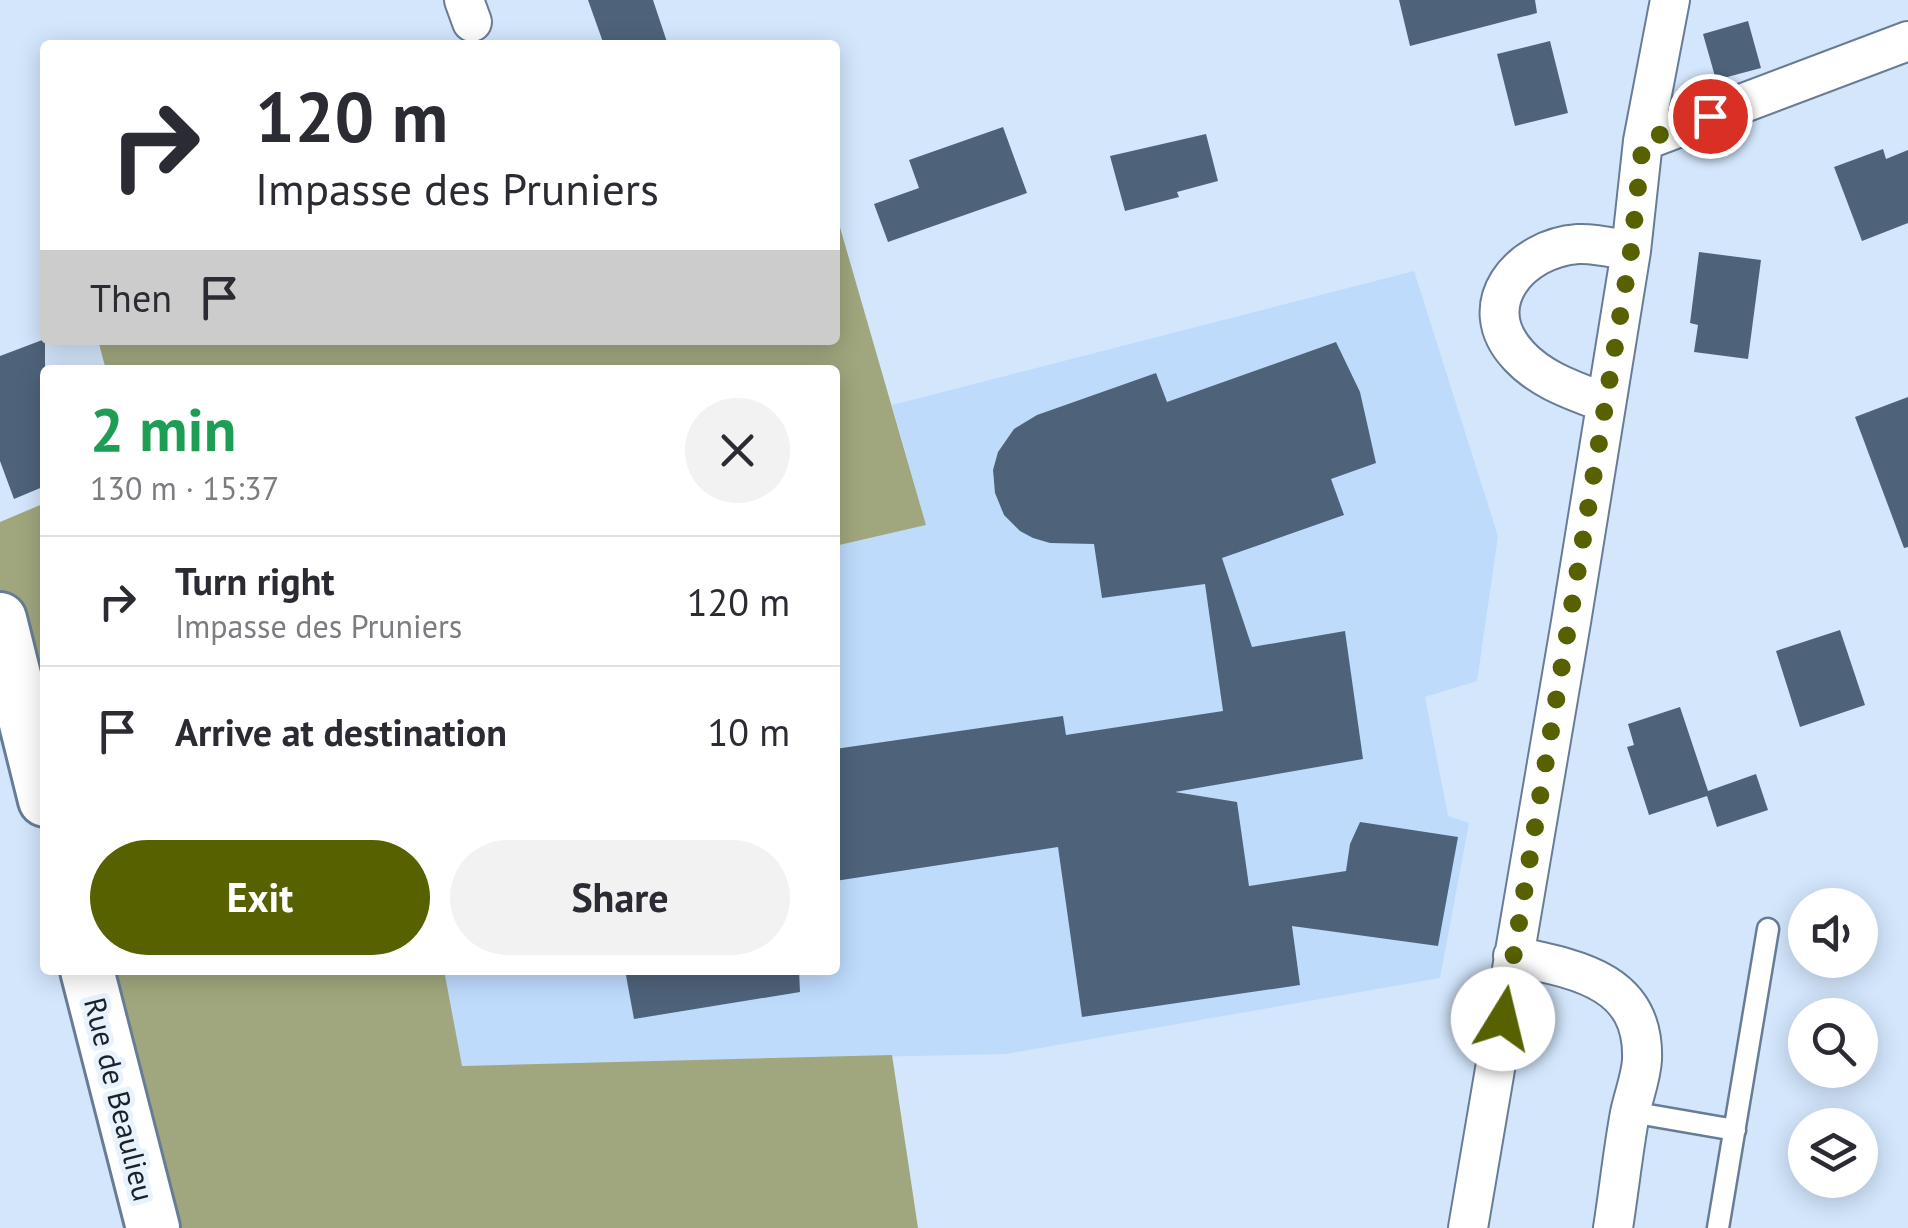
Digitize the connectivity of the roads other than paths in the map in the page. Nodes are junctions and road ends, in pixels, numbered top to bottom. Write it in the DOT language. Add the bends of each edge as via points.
graph roads {
  1 [pos="1670,0"];
  2 [pos="1908,41"];
  3 [pos="1643,141"];
  4 [pos="1631,251"];
  5 [pos="1606,403"];
  6 [pos="0,619"];
  7 [pos="40,780"];
  8 [pos="1768,928"];
  9 [pos="1514,956"];
  10 [pos="89,975"];
  11 [pos="1630,1112"];
  12 [pos="1734,1130"];
  13 [pos="153,1228"];
  14 [pos="1468,1228"];
  15 [pos="1613,1228"];
  16 [pos="1718,1228"];
  1 -- 3 [label="street"];
  2 -- 3 [label="street"];
  3 -- 4 [label="street"];
  4 -- 5 [label="street"];
  4 -- 5 [label="street" via="1579,244 1548,250 1524,262 1499,304 1504,333 1517,354 1550,380"];
  5 -- 9 [label="street"];
  6 -- 7 [label="street"];
  8 -- 12 [label="lane"];
  9 -- 11 [label="street" via="1577,970 1630,1005 1641,1027 1642,1063"];
  9 -- 14 [label="street"];
  10 -- 13 [label="street, Rue de Beaulieu"];
  11 -- 12 [label="lane"];
  11 -- 15 [label="street"];
  12 -- 16 [label="lane"];
}
